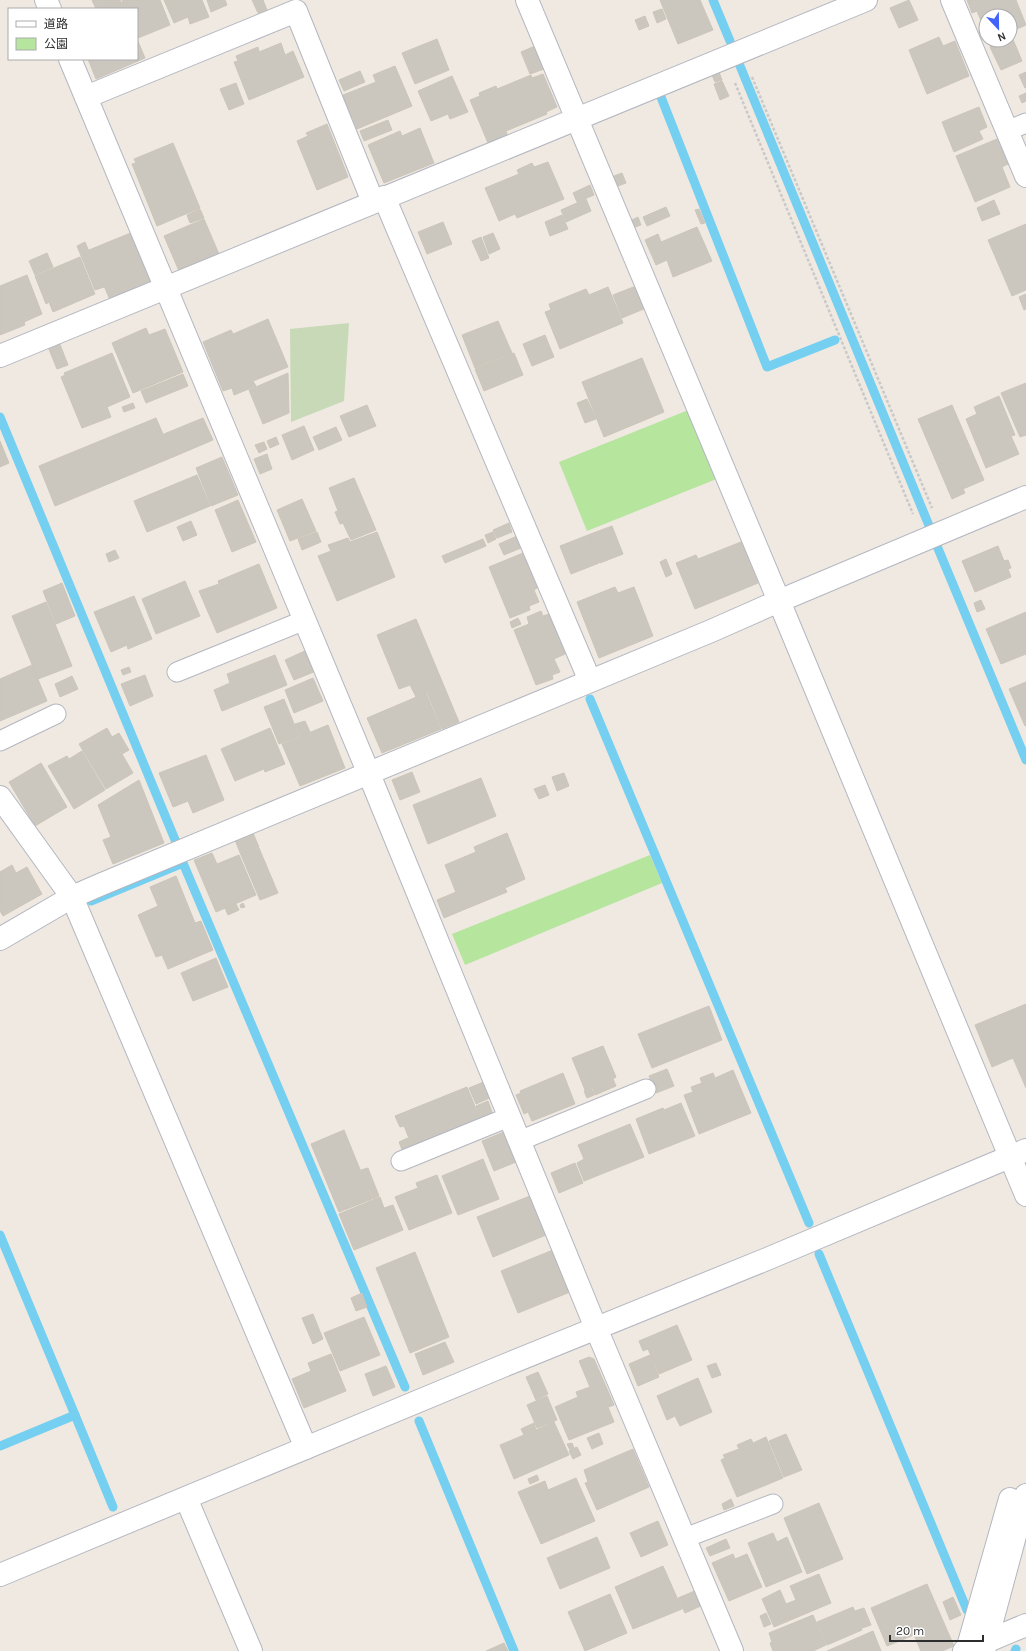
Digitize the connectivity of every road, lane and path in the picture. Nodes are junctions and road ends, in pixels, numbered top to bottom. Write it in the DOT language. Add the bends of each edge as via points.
graph roads {
  1 [pos="526,0"];
  2 [pos="866,0"];
  3 [pos="952,0"];
  4 [pos="733,54"];
  5 [pos="70,60"];
  6 [pos="86,98"];
  7 [pos="576,118"];
  8 [pos="1016,127"];
  9 [pos="1026,176"];
  10 [pos="379,200"];
  11 [pos="166,288"];
  12 [pos="0,356"];
  13 [pos="1025,501"];
  14 [pos="933,537"];
  15 [pos="779,601"];
  16 [pos="305,620"];
  17 [pos="177,672"];
  18 [pos="590,681"];
  19 [pos="56,714"];
  20 [pos="0,741"];
  21 [pos="369,774"];
  22 [pos="0,797"];
  23 [pos="72,897"];
  24 [pos="0,939"];
  25 [pos="646,1089"];
  26 [pos="509,1117"];
  27 [pos="519,1141"];
  28 [pos="1018,1153"];
  29 [pos="401,1161"];
  30 [pos="1026,1195"];
  31 [pos="596,1328"];
  32 [pos="306,1448"];
  33 [pos="1018,1497"];
  34 [pos="186,1498"];
  35 [pos="773,1504"];
  36 [pos="685,1538"];
  37 [pos="0,1575"];
  38 [pos="1026,1625"];
  39 [pos="975,1648"];
  40 [pos="251,1651"];
  41 [pos="732,1651"];
  1 -- 7 [label="street"];
  2 -- 4 [label="street"];
  3 -- 8 [label="street"];
  4 -- 7 [label="street"];
  4 -- 14 [label="path"];
  4 -- 14 [label="path"];
  5 -- 6 [label="street"];
  6 -- 10 [label="street" via="296,11"];
  6 -- 11 [label="street"];
  7 -- 10 [label="street"];
  7 -- 15 [label="street"];
  8 -- 9 [label="street"];
  10 -- 11 [label="street"];
  10 -- 18 [label="street"];
  11 -- 12 [label="street"];
  11 -- 16 [label="street"];
  13 -- 14 [label="street"];
  14 -- 15 [label="street"];
  15 -- 18 [label="street"];
  15 -- 28 [label="street"];
  16 -- 17 [label="lane"];
  16 -- 21 [label="street"];
  18 -- 21 [label="street"];
  19 -- 20 [label="lane"];
  21 -- 23 [label="street"];
  21 -- 26 [label="street"];
  22 -- 23 [label="street"];
  23 -- 24 [label="street"];
  23 -- 32 [label="street"];
  25 -- 27 [label="lane"];
  26 -- 27 [label="street"];
  26 -- 29 [label="lane"];
  27 -- 31 [label="street"];
  28 -- 30 [label="street"];
  28 -- 31 [label="street"];
  31 -- 32 [label="street"];
  31 -- 36 [label="street"];
  32 -- 34 [label="street"];
  33 -- 39 [label="street"];
  34 -- 37 [label="street"];
  34 -- 40 [label="street"];
  35 -- 36 [label="lane"];
  36 -- 41 [label="street"];
  38 -- 39 [label="street"];
}
